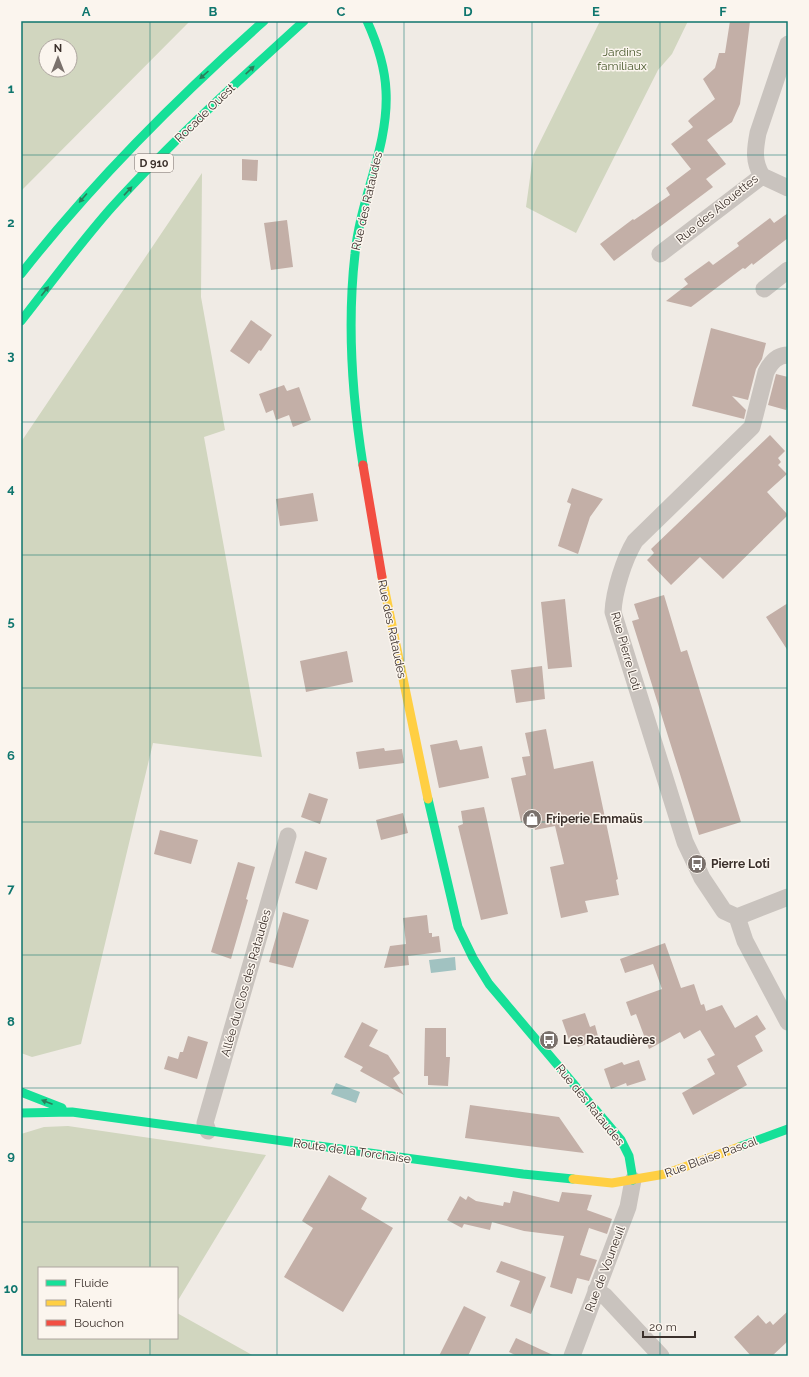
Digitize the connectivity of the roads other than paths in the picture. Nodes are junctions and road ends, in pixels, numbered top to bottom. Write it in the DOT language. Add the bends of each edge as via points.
graph roads {
  1 [pos="264,21"];
  2 [pos="304,21"];
  3 [pos="368,21"];
  4 [pos="788,44"];
  5 [pos="762,176"];
  6 [pos="788,188"];
  7 [pos="660,254"];
  8 [pos="788,270"];
  9 [pos="21,274"];
  10 [pos="764,289"];
  11 [pos="21,321"];
  12 [pos="788,355"];
  13 [pos="288,836"];
  14 [pos="788,898"];
  15 [pos="737,917"];
  16 [pos="788,1022"];
  17 [pos="21,1092"];
  18 [pos="72,1112"];
  19 [pos="21,1113"];
  20 [pos="788,1129"];
  21 [pos="208,1131"];
  22 [pos="633,1180"];
  23 [pos="596,1290"];
  24 [pos="572,1356"];
  25 [pos="661,1356"];
  1 -- 9 [label="street, D 910, one-way" via="182,94 134,142 72,210"];
  11 -- 2 [label="street, Rocade Ouest / D 910, one-way" via="111,209 156,160 202,114"];
  3 -- 22 [label="street, Rue des Rataudes" via="383,64 386,109 354,256 354,362 360,440 368,505 381,574 449,893 458,927 472,958 489,984 621,1140 629,1156"];
  4 -- 5 [label="street, Rue des Alouettes" via="758,133 754,158"];
  5 -- 6 [label="street"];
  5 -- 7 [label="street, Rue des Alouettes"];
  8 -- 10 [label="street"];
  12 -- 15 [label="street, Rue Pierre Loti" via="776,358 766,372 752,427 635,541 629,550 613,602 616,624 685,842 702,878 724,911"];
  13 -- 21 [label="street, Allée du Clos des Rataudes" via="205,1123"];
  14 -- 15 [label="street"];
  15 -- 16 [label="street" via="745,941"];
  18 -- 17 [label="street, Route de la Torchaise, one-way"];
  18 -- 19 [label="street, Route de la Torchaise"];
  18 -- 21 [label="street, Route de la Torchaise"];
  20 -- 22 [label="street, Rue Blaise Pascal" via="665,1174"];
  21 -- 22 [label="street, Route de la Torchaise" via="537,1176 612,1183"];
  22 -- 23 [label="street, Rue de Vouneuil" via="628,1207"];
  23 -- 24 [label="street, Rue de Vouneuil"];
  23 -- 25 [label="street" via="605,1296"];
}
